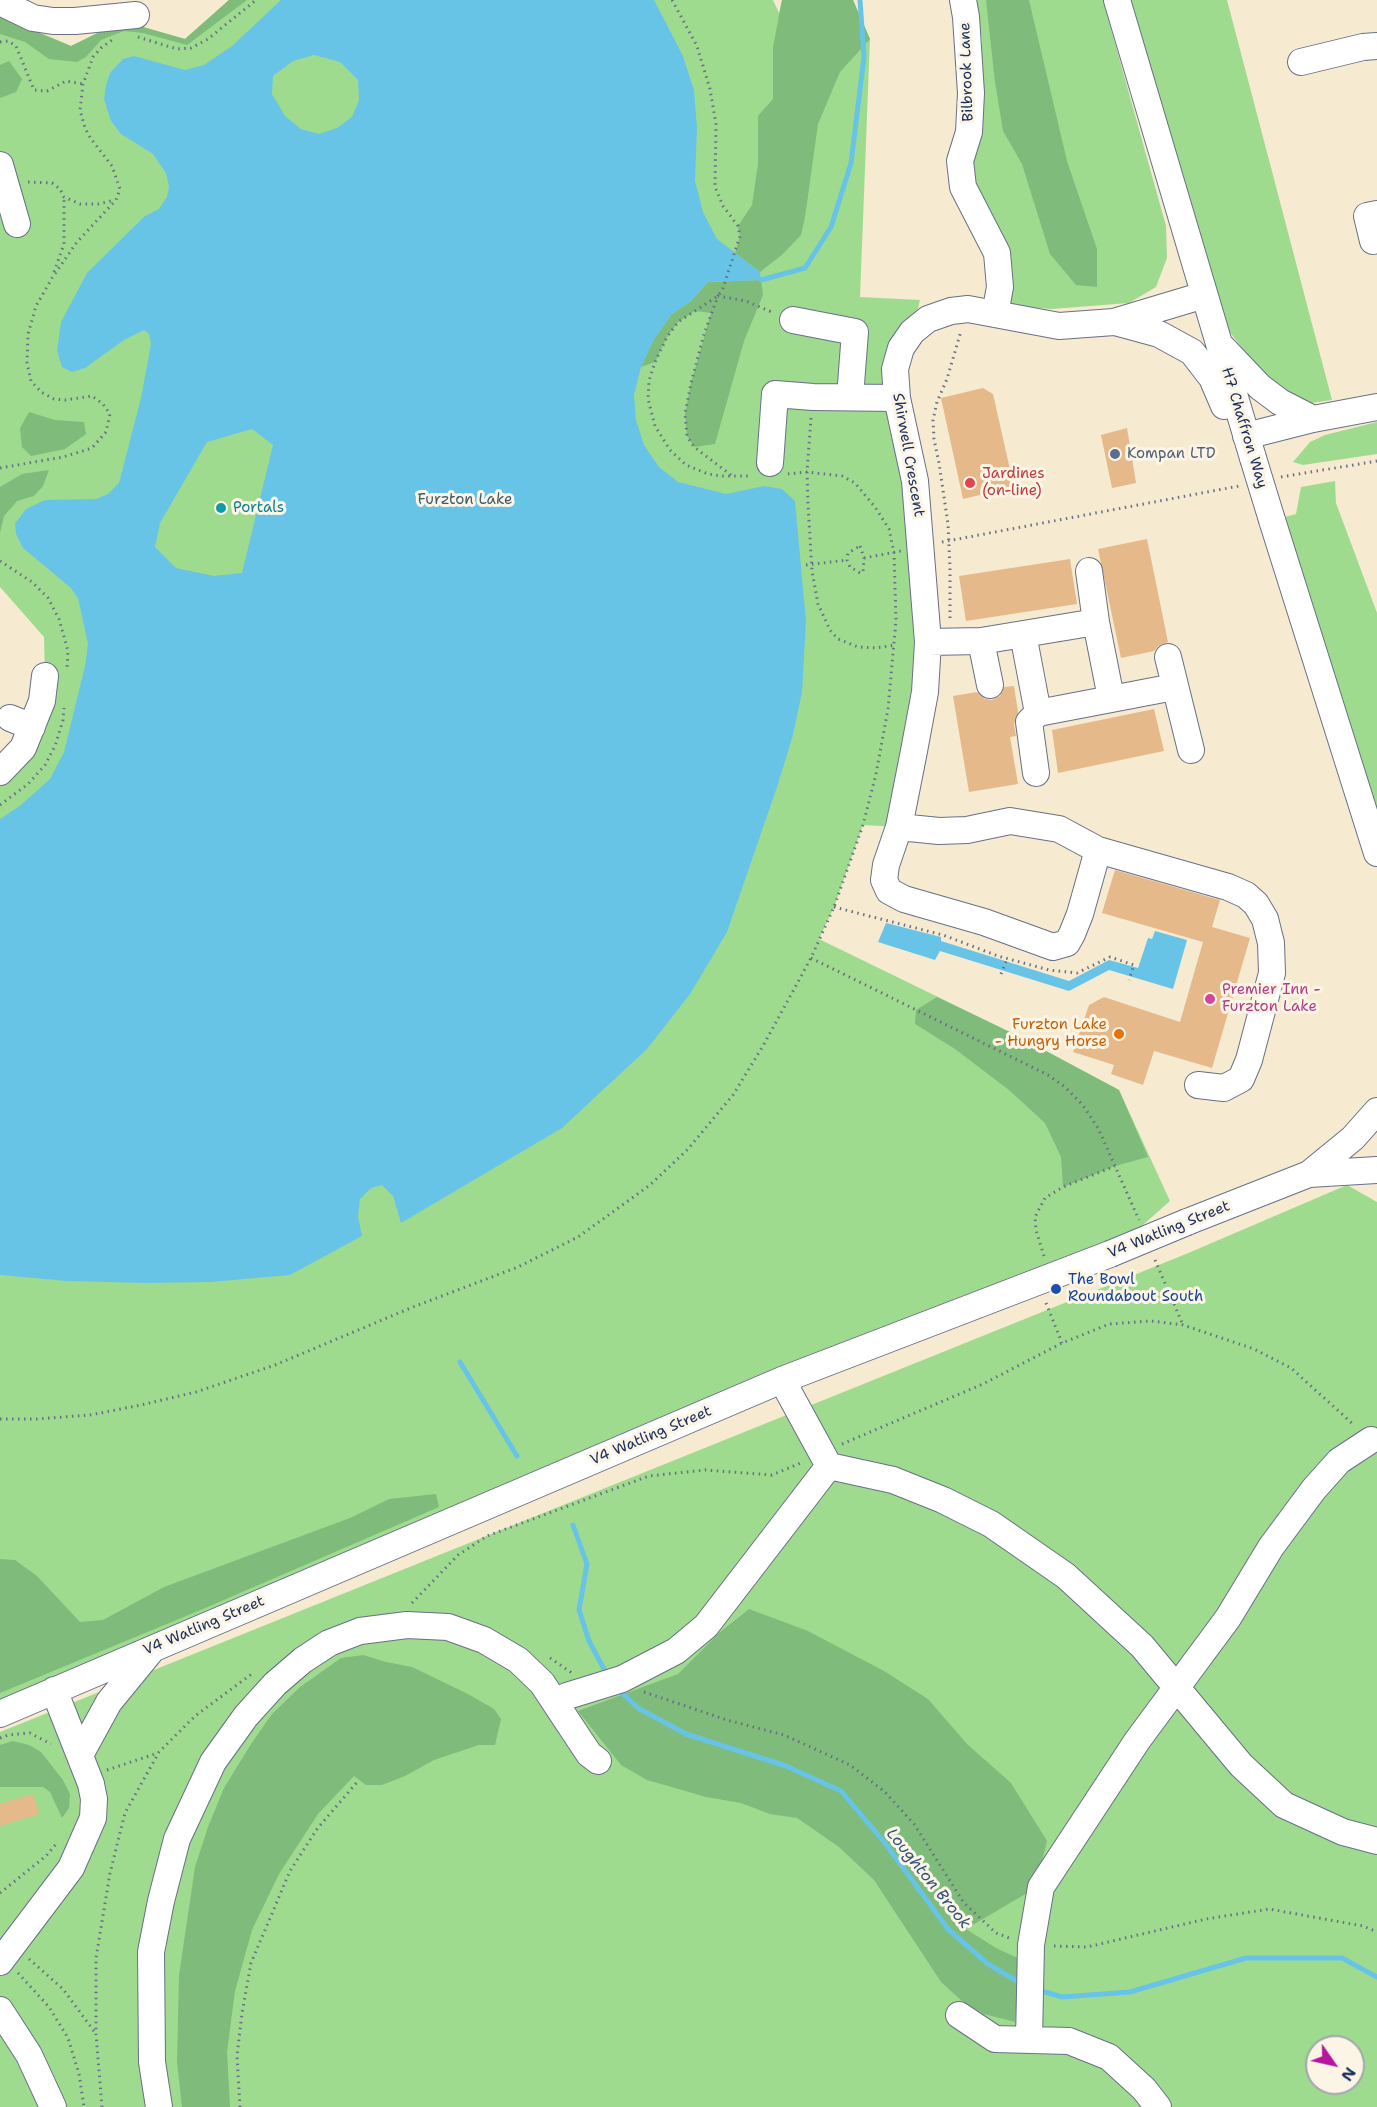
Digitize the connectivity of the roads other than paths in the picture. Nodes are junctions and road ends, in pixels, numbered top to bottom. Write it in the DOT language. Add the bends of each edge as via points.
graph roads {
  1 [pos="963,0"];
  2 [pos="1117,0"];
  3 [pos="0,2"];
  4 [pos="133,26"];
  5 [pos="1377,46"];
  6 [pos="1301,62"];
  7 [pos="3,176"];
  8 [pos="1377,214"];
  9 [pos="17,224"];
  10 [pos="1373,241"];
  11 [pos="1204,295"];
  12 [pos="995,314"];
  13 [pos="793,320"];
  14 [pos="1114,322"];
  15 [pos="1218,342"];
  16 [pos="850,397"];
  17 [pos="897,398"];
  18 [pos="1377,407"];
  19 [pos="1313,419"];
  20 [pos="1249,447"];
  21 [pos="769,471"];
  22 [pos="1089,571"];
  23 [pos="1096,622"];
  24 [pos="1023,634"];
  25 [pos="981,641"];
  26 [pos="928,642"];
  27 [pos="1168,657"];
  28 [pos="45,676"];
  29 [pos="990,685"];
  30 [pos="1174,687"];
  31 [pos="1111,698"];
  32 [pos="1038,712"];
  33 [pos="1191,750"];
  34 [pos="0,772"];
  35 [pos="1036,773"];
  36 [pos="899,826"];
  37 [pos="1098,850"];
  38 [pos="1377,853"];
  39 [pos="1197,1085"];
  40 [pos="1377,1111"];
  41 [pos="1377,1170"];
  42 [pos="1309,1174"];
  43 [pos="782,1380"];
  44 [pos="1371,1440"];
  45 [pos="826,1460"];
  46 [pos="154,1647"];
  47 [pos="1177,1688"];
  48 [pos="54,1690"];
  49 [pos="555,1702"];
  50 [pos="0,1714"];
  51 [pos="598,1761"];
  52 [pos="84,1766"];
  53 [pos="1377,1841"];
  54 [pos="5,1957"];
  55 [pos="0,2010"];
  56 [pos="959,2014"];
  57 [pos="1029,2039"];
  58 [pos="53,2107"];
  59 [pos="159,2107"];
  60 [pos="1158,2107"];
  1 -- 12 [label="street, Bilbrook Lane" via="971,93 969,132 960,161 963,187 997,253 1000,287"];
  2 -- 11 [label="street, H7 Chaffron Way"];
  3 -- 4 [label="street" via="33,18"];
  5 -- 6 [label="street"];
  7 -- 9 [label="street"];
  8 -- 10 [label="street" via="1367,216"];
  11 -- 14 [label="street, Shirwell Crescent"];
  11 -- 15 [label="street, H7 Chaffron Way"];
  12 -- 14 [label="street, Shirwell Crescent" via="1059,326"];
  12 -- 17 [label="street, Shirwell Crescent" via="968,309 951,311 928,319 912,332 901,348 895,369"];
  13 -- 16 [label="street" via="855,332"];
  14 -- 20 [label="street, Shirwell Crescent" via="1159,334 1192,352 1212,378"];
  15 -- 19 [label="street" via="1260,387"];
  15 -- 20 [label="street, H7 Chaffron Way"];
  16 -- 17 [label="street"];
  16 -- 21 [label="street" via="775,394"];
  17 -- 26 [label="street, Shirwell Crescent" via="915,481"];
  18 -- 19 [label="street"];
  19 -- 20 [label="street"];
  20 -- 38 [label="street, H7 Chaffron Way, bridge"];
  22 -- 23 [label="street"];
  23 -- 24 [label="street"];
  23 -- 31 [label="street"];
  24 -- 25 [label="street"];
  24 -- 32 [label="street"];
  25 -- 26 [label="street"];
  25 -- 29 [label="street"];
  26 -- 36 [label="street, Shirwell Crescent" via="925,693"];
  27 -- 30 [label="street"];
  28 -- 34 [label="street" via="42,701 21,723 23,748"];
  30 -- 31 [label="street"];
  30 -- 33 [label="street"];
  31 -- 32 [label="street"];
  32 -- 35 [label="street" via="1029,723"];
  36 -- 37 [label="street" via="968,830 1010,821 1059,829"];
  36 -- 37 [label="street, Shirwell Crescent" via="886,865 884,880 889,891 1053,947 1068,943"];
  37 -- 39 [label="street" via="1228,887 1251,899 1265,919 1272,973 1249,1060 1241,1079 1224,1088"];
  40 -- 42 [label="street, V4 Watling Street" via="1353,1138"];
  41 -- 42 [label="street, V4 Watling Street"];
  42 -- 43 [label="street, V4 Watling Street, bridge" via="1110,1254 1048,1288"];
  43 -- 45 [label="street"];
  43 -- 46 [label="street, V4 Watling Street"];
  44 -- 47 [label="street" via="1340,1461 1314,1489"];
  45 -- 47 [label="street" via="893,1480 991,1524 1066,1576 1142,1646"];
  45 -- 49 [label="street" via="706,1626 676,1651 622,1679"];
  46 -- 48 [label="street, V4 Watling Street"];
  46 -- 52 [label="street" via="109,1702"];
  47 -- 53 [label="street" via="1240,1764 1284,1805 1343,1832"];
  47 -- 57 [label="street" via="1137,1741 1041,1887 1031,1945"];
  48 -- 50 [label="street, V4 Watling Street"];
  48 -- 52 [label="street"];
  49 -- 51 [label="street" via="589,1754"];
  49 -- 59 [label="street" via="518,1660 484,1640 448,1627 407,1625 360,1631 329,1643 275,1684 213,1762 177,1839 151,1952 152,2062"];
  52 -- 54 [label="street" via="94,1799 88,1834 71,1868"];
  55 -- 58 [label="street" via="29,2055"];
  56 -- 57 [label="street" via="995,2039"];
  57 -- 60 [label="street" via="1069,2041 1109,2057"];
}
